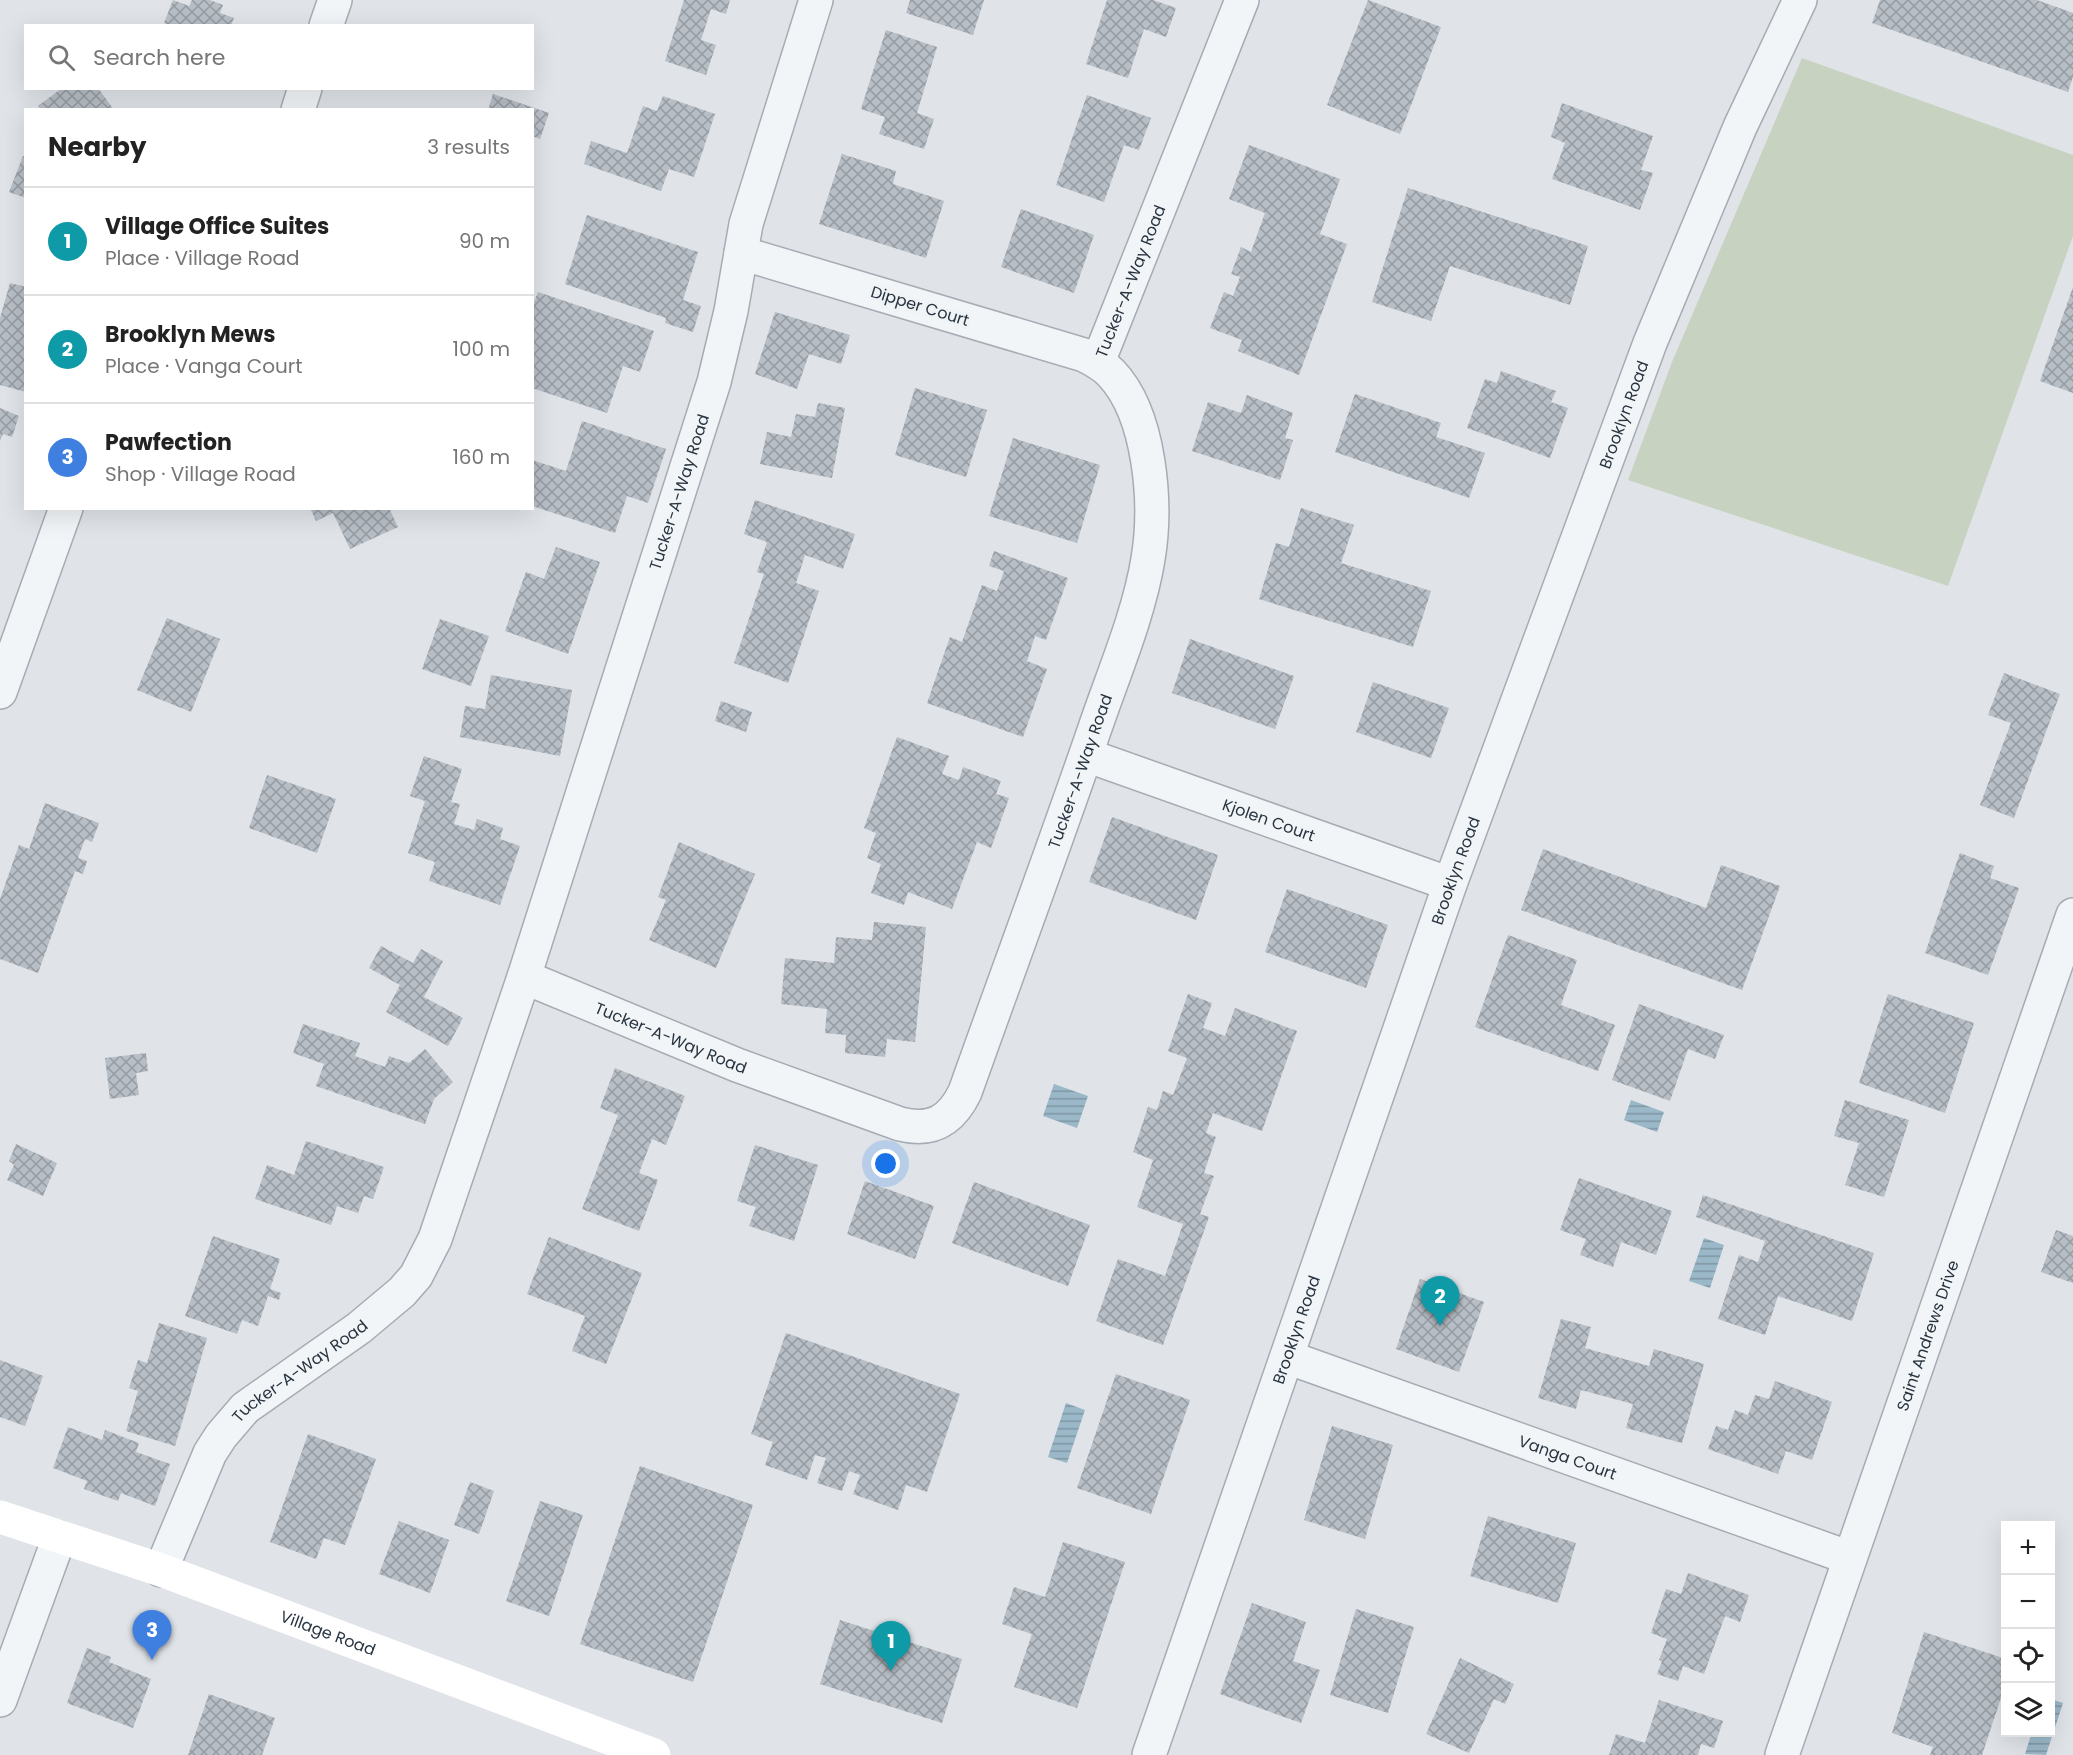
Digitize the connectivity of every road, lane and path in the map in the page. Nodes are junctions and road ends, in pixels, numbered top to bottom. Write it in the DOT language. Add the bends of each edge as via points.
graph roads {
  1 [pos="335,0"];
  2 [pos="816,0"];
  3 [pos="1242,0"];
  4 [pos="1800,0"];
  5 [pos="327,24"];
  6 [pos="304,90"];
  7 [pos="299,108"];
  8 [pos="741,253"];
  9 [pos="1098,362"];
  10 [pos="65,510"];
  11 [pos="0,692"];
  12 [pos="1086,755"];
  13 [pos="1450,884"];
  14 [pos="2073,915"];
  15 [pos="524,977"];
  16 [pos="1287,1357"];
  17 [pos="0,1517"];
  18 [pos="59,1538"];
  19 [pos="1850,1558"];
  20 [pos="161,1570"];
  21 [pos="0,1700"];
  22 [pos="637,1752"];
  23 [pos="1149,1755"];
  24 [pos="1782,1755"];
  1 -- 5 [label="street"];
  2 -- 8 [label="street, Tucker-A-Way Road" via="746,224"];
  3 -- 9 [label="street, Tucker-A-Way Road"];
  4 -- 13 [label="street, Brooklyn Road" via="1740,127 1650,343"];
  6 -- 7 [label="street"];
  8 -- 9 [label="street, Dipper Court"];
  8 -- 15 [label="street, Tucker-A-Way Road" via="714,382"];
  9 -- 12 [label="street, Tucker-A-Way Road" via="1123,390 1142,433 1151,495 1151,528 1139,598"];
  10 -- 11 [label="street"];
  12 -- 13 [label="street, Kjolen Court"];
  12 -- 15 [label="street, Tucker-A-Way Road" via="965,1092 955,1109 939,1123 919,1127 900,1124 737,1065"];
  13 -- 16 [label="street, Brooklyn Road"];
  14 -- 19 [label="street, Saint Andrews Drive"];
  15 -- 20 [label="street, Tucker-A-Way Road" via="435,1239 416,1276 382,1310 238,1415 210,1453"];
  16 -- 19 [label="street, Vanga Court"];
  16 -- 23 [label="street, Brooklyn Road"];
  17 -- 18 [label="main road, Village Road"];
  18 -- 20 [label="main road, Village Road"];
  18 -- 21 [label="street"];
  19 -- 24 [label="street, Saint Andrews Drive"];
  20 -- 22 [label="main road, Village Road"];
}
